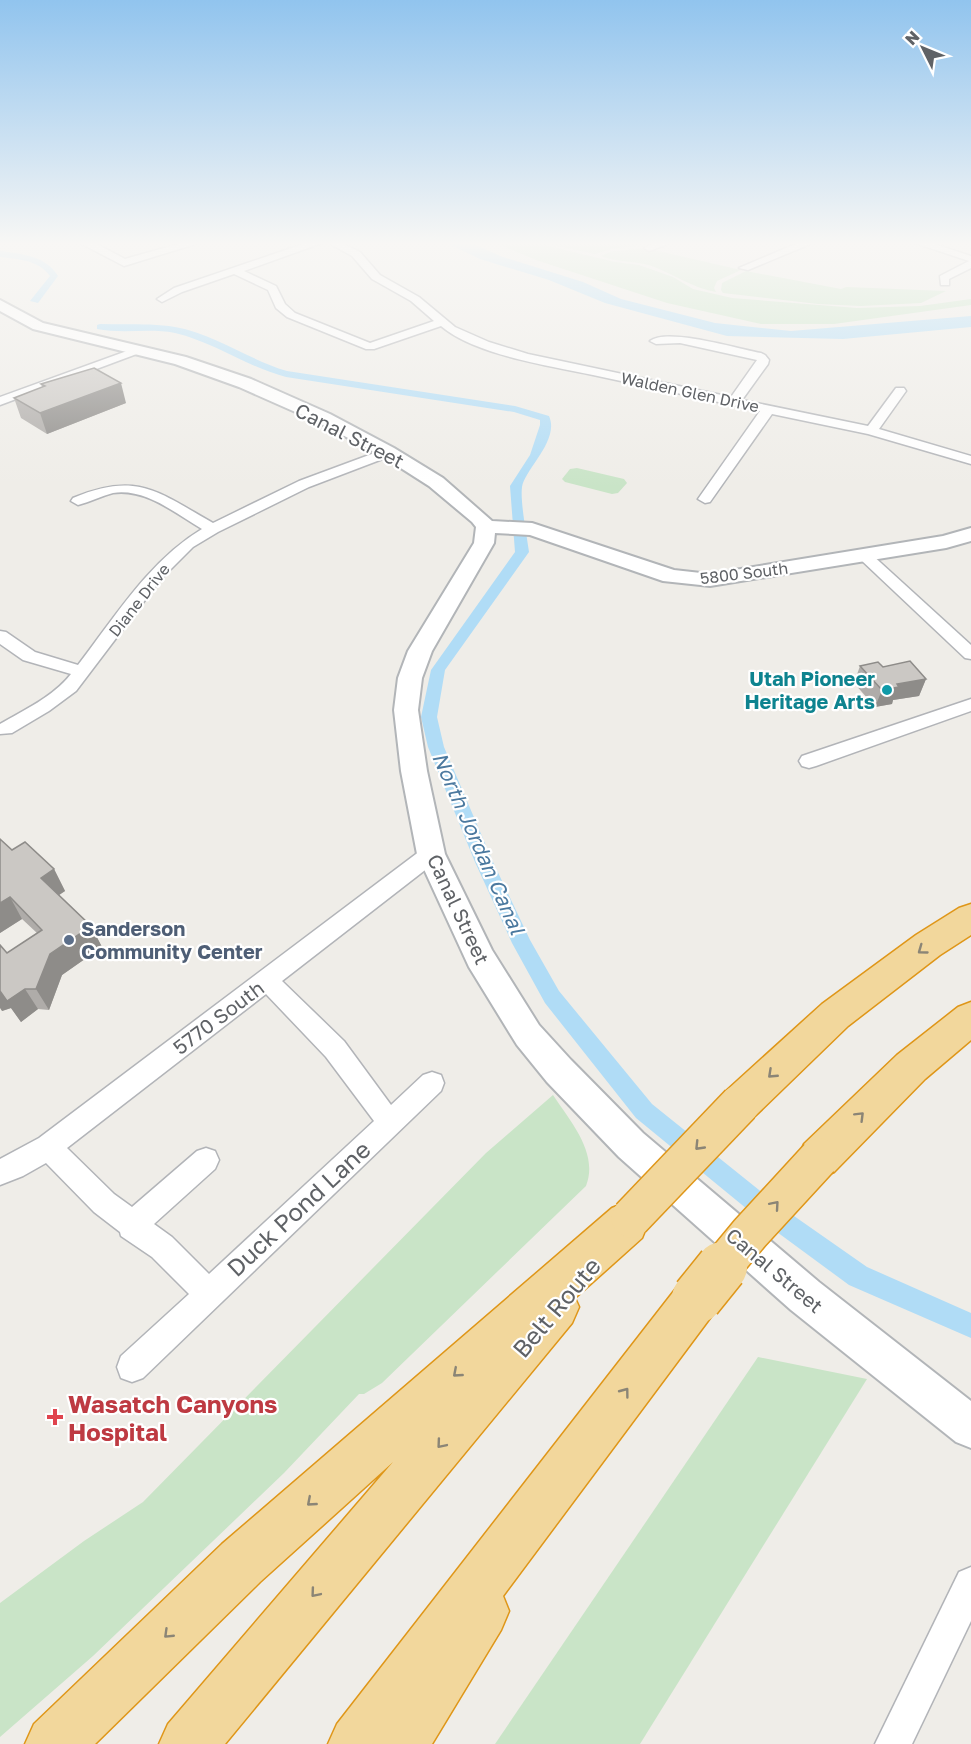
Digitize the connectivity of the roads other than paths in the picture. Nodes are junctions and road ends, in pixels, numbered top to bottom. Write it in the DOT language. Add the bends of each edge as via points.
graph roads {
  1 [pos="32,323"];
  2 [pos="311,323"];
  3 [pos="437,323"];
  4 [pos="443,323"];
  5 [pos="656,341"];
  6 [pos="138,350"];
  7 [pos="900,391"];
  8 [pos="1,400"];
  9 [pos="735,401"];
  10 [pos="769,408"];
  11 [pos="871,431"];
  12 [pos="388,452"];
  13 [pos="971,460"];
  14 [pos="705,499"];
  15 [pos="78,501"];
  16 [pos="496,528"];
  17 [pos="213,529"];
  18 [pos="971,534"];
  19 [pos="865,556"];
  20 [pos="0,636"];
  21 [pos="971,654"];
  22 [pos="83,672"];
  23 [pos="971,705"];
  24 [pos="6,729"];
  25 [pos="809,761"];
  26 [pos="431,854"];
  27 [pos="971,918"];
  28 [pos="267,980"];
  29 [pos="971,1018"];
  30 [pos="432,1083"];
  31 [pos="389,1122"];
  32 [pos="48,1147"];
  33 [pos="206,1160"];
  34 [pos="0,1172"];
  35 [pos="629,1220"];
  36 [pos="131,1226"];
  37 [pos="208,1293"];
  38 [pos="132,1367"];
  39 [pos="971,1427"];
  40 [pos="590,1439"];
  41 [pos="971,1584"];
  42 [pos="54,1744"];
  43 [pos="188,1744"];
  44 [pos="357,1744"];
  45 [pos="399,1744"];
  46 [pos="893,1744"];
  1 -- 6 [label="street, Canal Street"];
  2 -- 3 [label="street" via="369,347"];
  4 -- 9 [label="street, Walden Glen Drive" via="513,354"];
  5 -- 9 [label="street" via="680,340 760,357 762,364"];
  6 -- 8 [label="street"];
  6 -- 12 [label="street, Canal Street" via="197,365 245,383"];
  7 -- 11 [label="street"];
  9 -- 10 [label="street, Walden Glen Drive"];
  10 -- 11 [label="street, Walden Glen Drive"];
  10 -- 14 [label="street"];
  11 -- 13 [label="street, Walden Glen Drive"];
  12 -- 16 [label="street, Canal Street"];
  12 -- 17 [label="street, Diane Drive" via="316,478"];
  15 -- 17 [label="street" via="104,489 134,488 153,494"];
  16 -- 19 [label="street, 5800 South" via="532,529 671,576 695,579 725,578"];
  16 -- 26 [label="street, Canal Street" via="420,651 407,693 407,725"];
  17 -- 22 [label="street, Diane Drive" via="188,544 162,568"];
  18 -- 19 [label="street, 5800 South"];
  19 -- 21 [label="street"];
  20 -- 22 [label="street" via="29,656"];
  22 -- 24 [label="street, Diane Drive" via="53,700"];
  23 -- 25 [label="street"];
  26 -- 28 [label="street, 5770 South"];
  26 -- 39 [label="street, Canal Street" via="502,998 566,1078 631,1145 700,1206 862,1343"];
  27 -- 35 [label="highway, Belt Route, one-way, bridge" via="835,1015 740,1104"];
  28 -- 31 [label="street" via="335,1049"];
  28 -- 32 [label="street, 5770 South"];
  40 -- 29 [label="highway, one-way, bridge" via="750,1233 910,1067"];
  30 -- 31 [label="street, Duck Pond Lane"];
  31 -- 37 [label="street, Duck Pond Lane"];
  32 -- 34 [label="street, 5770 South"];
  32 -- 36 [label="street"];
  33 -- 36 [label="street"];
  35 -- 42 [label="highway, one-way" via="241,1563"];
  35 -- 43 [label="highway, Belt Route, one-way"];
  36 -- 37 [label="street" via="162,1247"];
  37 -- 38 [label="street, Duck Pond Lane"];
  40 -- 44 [label="highway"];
  40 -- 45 [label="highway"];
  41 -- 46 [label="street"];
}
